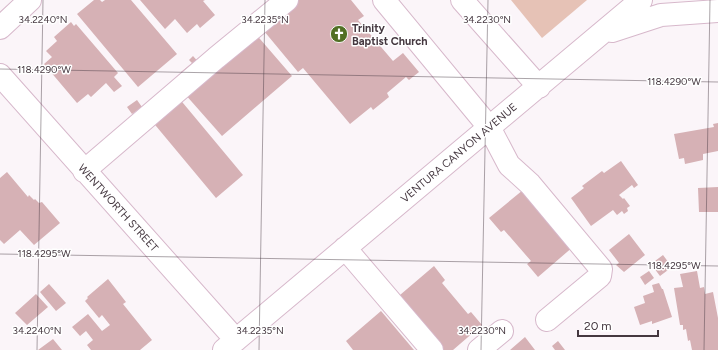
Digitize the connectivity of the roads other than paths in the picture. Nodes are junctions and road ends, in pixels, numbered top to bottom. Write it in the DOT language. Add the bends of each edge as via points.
graph roads {
  1 [pos="30,0"];
  2 [pos="287,0"];
  3 [pos="384,0"];
  4 [pos="462,0"];
  5 [pos="641,0"];
  6 [pos="718,11"];
  7 [pos="0,28"];
  8 [pos="603,34"];
  9 [pos="3,85"];
  10 [pos="539,87"];
  11 [pos="489,127"];
  12 [pos="84,171"];
  13 [pos="345,248"];
  14 [pos="547,320"];
  15 [pos="502,331"];
  16 [pos="230,345"];
  17 [pos="432,350"];
  18 [pos="479,350"];
  1 -- 7 [label="street"];
  2 -- 12 [label="street"];
  3 -- 11 [label="street"];
  4 -- 10 [label="street"];
  5 -- 8 [label="street"];
  6 -- 8 [label="street, VENTURA CANYON AVENUE" via="661,15"];
  8 -- 10 [label="street, VENTURA CANYON AVENUE"];
  9 -- 12 [label="street, WENTWORTH STREET"];
  10 -- 11 [label="street, VENTURA CANYON AVENUE"];
  11 -- 13 [label="street, VENTURA CANYON AVENUE"];
  11 -- 14 [label="street" via="509,165 530,184 602,268 600,276"];
  12 -- 16 [label="street, WENTWORTH STREET"];
  13 -- 16 [label="street, VENTURA CANYON AVENUE"];
  13 -- 17 [label="street"];
  15 -- 18 [label="street"];
}
